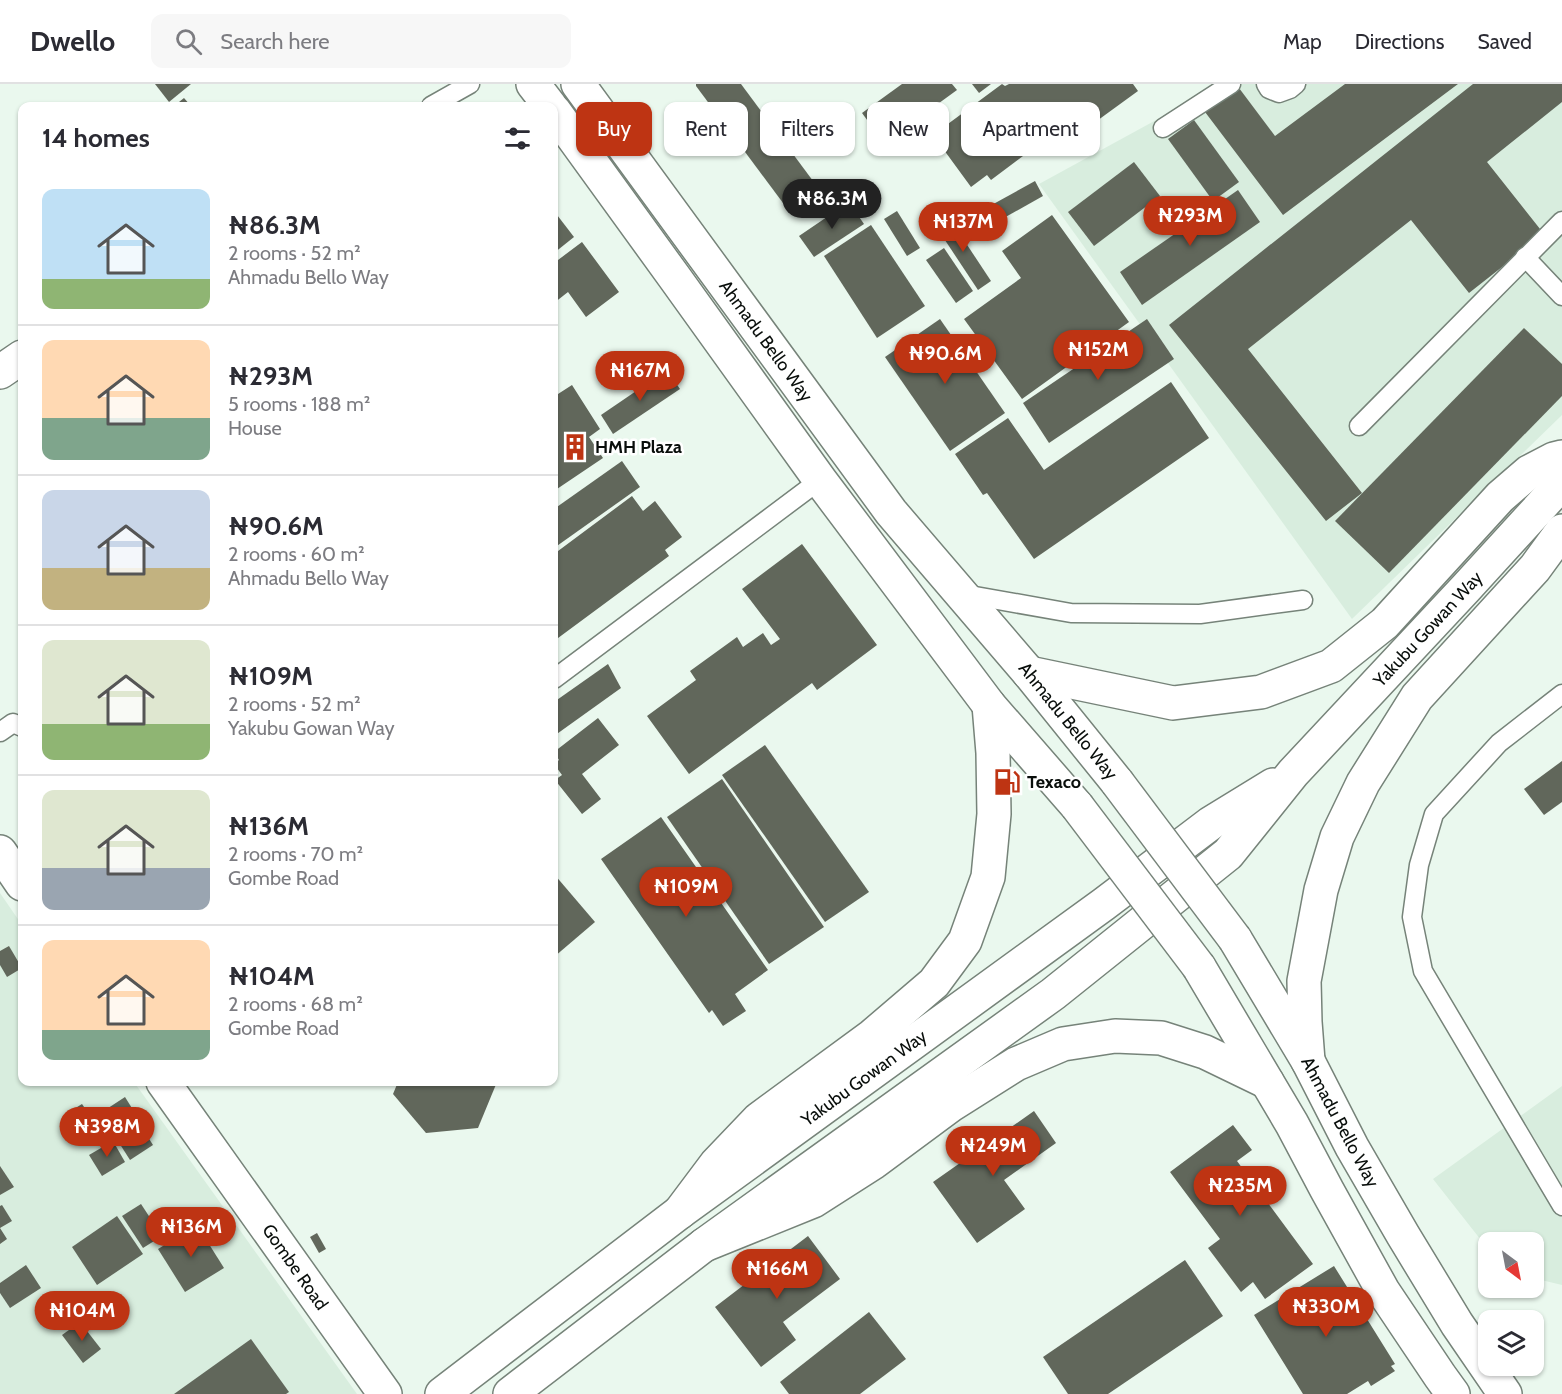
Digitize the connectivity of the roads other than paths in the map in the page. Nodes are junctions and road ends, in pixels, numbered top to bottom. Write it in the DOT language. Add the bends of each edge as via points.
graph roads {
  1 [pos="470,84"];
  2 [pos="533,84"];
  3 [pos="578,84"];
  4 [pos="1232,84"];
  5 [pos="1266,84"];
  6 [pos="1296,84"];
  7 [pos="438,102"];
  8 [pos="547,102"];
  9 [pos="558,117"];
  10 [pos="1163,129"];
  11 [pos="1562,221"];
  12 [pos="1526,257"];
  13 [pos="1562,296"];
  14 [pos="18,360"];
  15 [pos="0,372"];
  16 [pos="1359,426"];
  17 [pos="1562,457"];
  18 [pos="820,480"];
  19 [pos="1562,483"];
  20 [pos="1562,531"];
  21 [pos="963,594"];
  22 [pos="1303,600"];
  23 [pos="1029,673"];
  24 [pos="558,676"];
  25 [pos="1562,694"];
  26 [pos="989,705"];
  27 [pos="18,725"];
  28 [pos="0,732"];
  29 [pos="1293,773"];
  30 [pos="0,852"];
  31 [pos="18,878"];
  32 [pos="1308,1061"];
  33 [pos="1267,1082"];
  34 [pos="166,1086"];
  35 [pos="1562,1206"];
  36 [pos="680,1212"];
  37 [pos="704,1245"];
  38 [pos="385,1394"];
  39 [pos="442,1394"];
  40 [pos="510,1394"];
  41 [pos="1454,1394"];
  42 [pos="1505,1394"];
  1 -- 7 [label="lane"];
  2 -- 8 [label="main road"];
  3 -- 21 [label="main road, Ahmadu Bello Way" via="891,512"];
  4 -- 10 [label="lane"];
  5 -- 6 [label="lane" via="1279,93"];
  9 -- 18 [label="main road, Ahmadu Bello Way"];
  11 -- 12 [label="lane"];
  12 -- 13 [label="lane"];
  12 -- 16 [label="lane"];
  14 -- 15 [label="main road"];
  17 -- 23 [label="main road" via="1529,472 1500,497 1385,623 1331,666 1261,692 1173,703"];
  18 -- 24 [label="lane"];
  18 -- 26 [label="main road, Ahmadu Bello Way"];
  19 -- 29 [label="main road, Yakubu Gowan Way"];
  20 -- 32 [label="main road" via="1535,568 1417,698 1363,783 1342,826 1321,890 1305,981"];
  21 -- 22 [label="lane" via="1071,613 1200,614"];
  21 -- 23 [label="main road, Ahmadu Bello Way"];
  23 -- 32 [label="main road, Ahmadu Bello Way, bridge" via="1235,939"];
  25 -- 35 [label="lane" via="1498,743 1434,814 1419,865 1412,917 1423,971"];
  26 -- 33 [label="main road, Ahmadu Bello Way, bridge" via="1077,806 1199,967"];
  26 -- 36 [label="main road" via="994,814 988,877 965,941 934,983 872,1036 759,1119 716,1164"];
  27 -- 28 [label="lane" via="13,723"];
  29 -- 36 [label="main road, Yakubu Gowan Way" via="1211,823"];
  29 -- 37 [label="main road, Yakubu Gowan Way" via="1228,854 1145,921 1053,994"];
  30 -- 31 [label="main road"];
  32 -- 42 [label="main road, Ahmadu Bello Way" via="1403,1235"];
  33 -- 37 [label="main road" via="1205,1052 1161,1038 1115,1036 1063,1044 1016,1064 813,1201"];
  33 -- 41 [label="main road, Ahmadu Bello Way" via="1383,1291"];
  34 -- 38 [label="main road, Gombe Road"];
  36 -- 39 [label="main road, Yakubu Gowan Way"];
  37 -- 40 [label="main road, Yakubu Gowan Way"];
}
